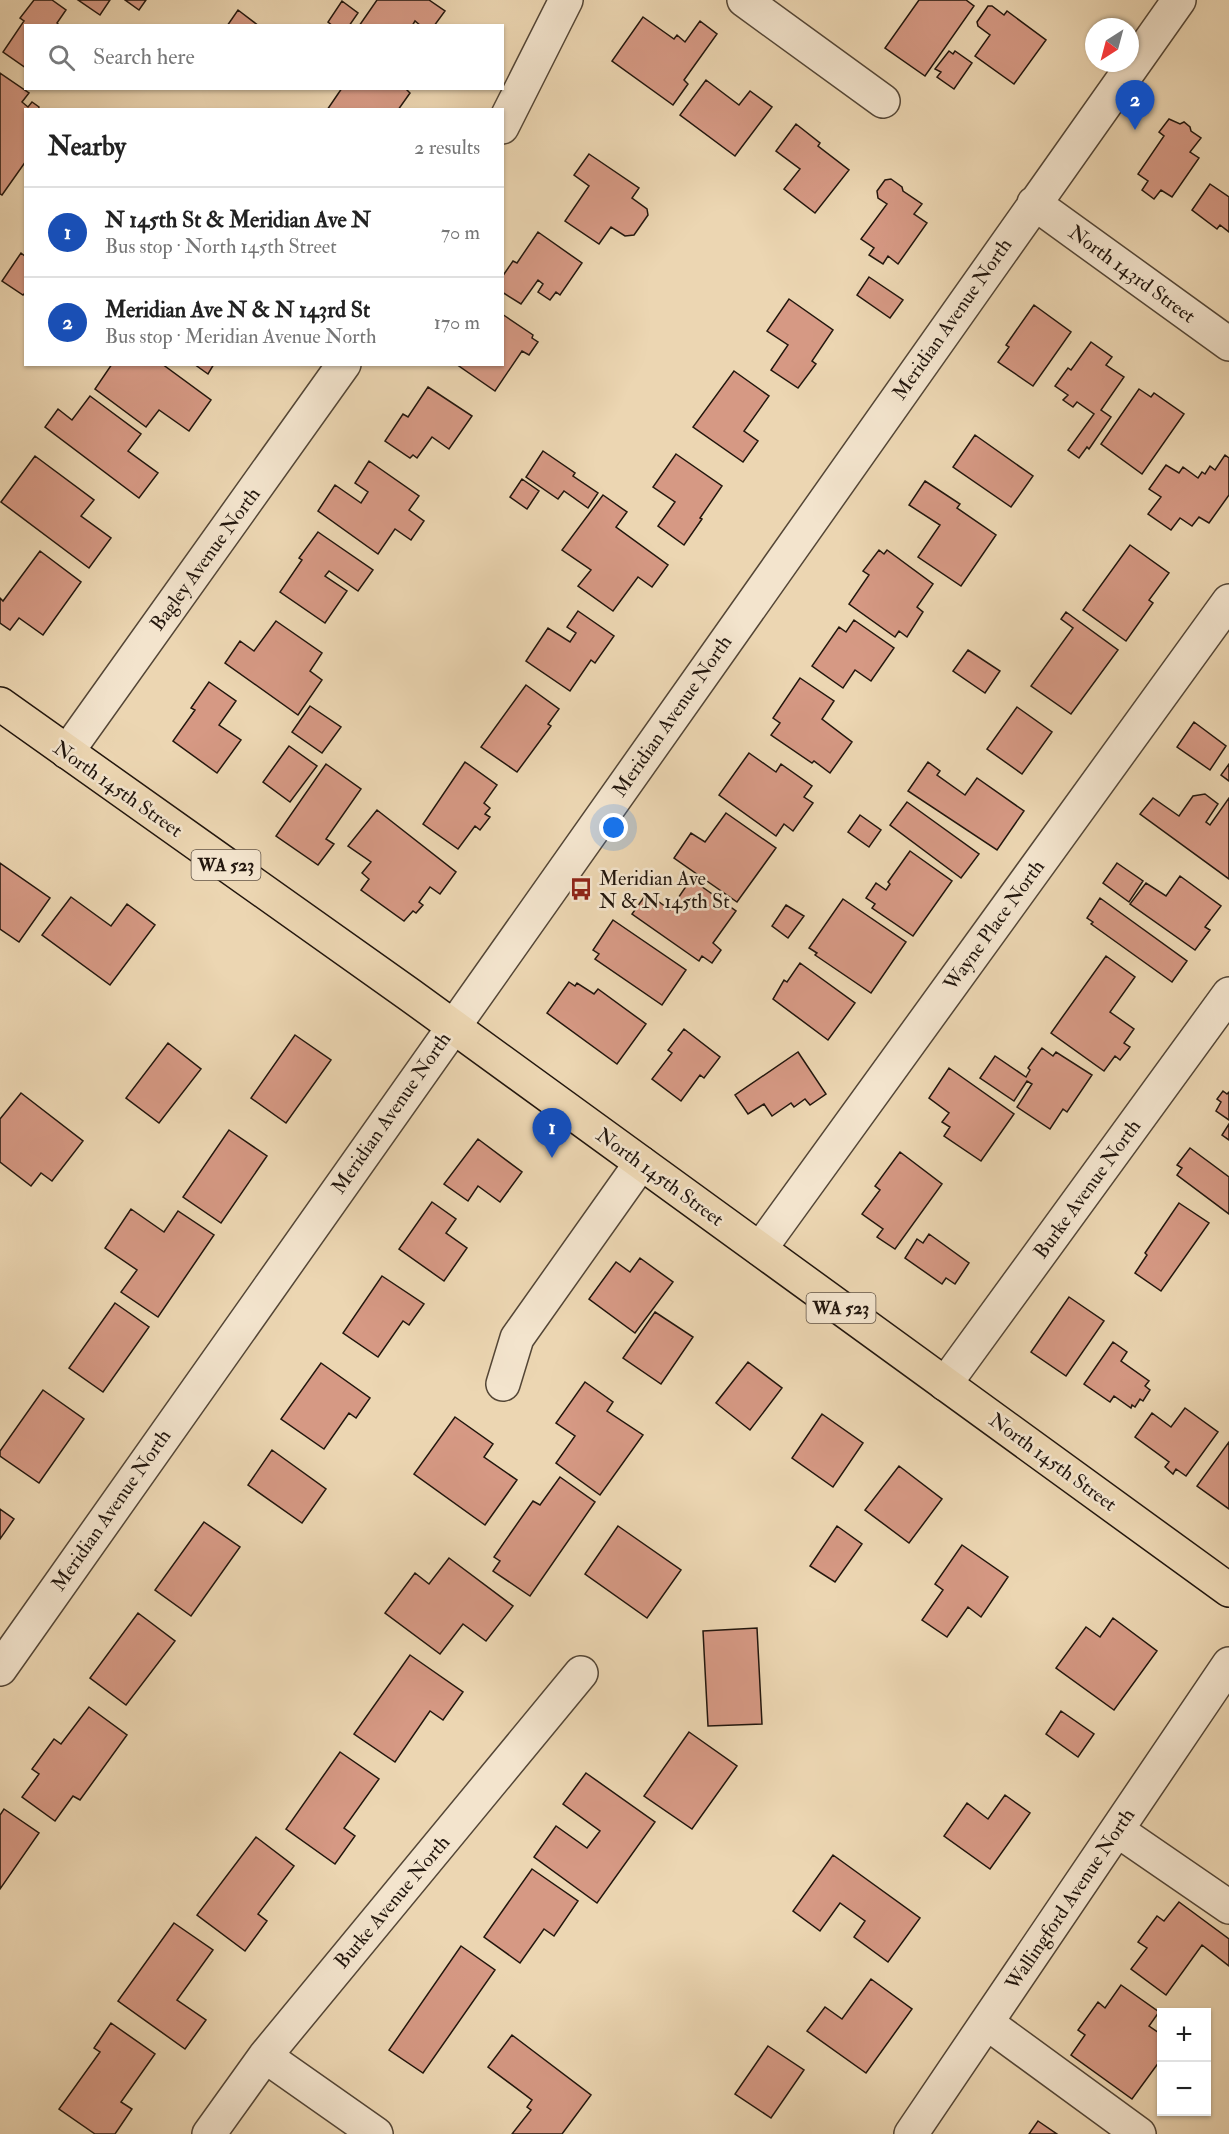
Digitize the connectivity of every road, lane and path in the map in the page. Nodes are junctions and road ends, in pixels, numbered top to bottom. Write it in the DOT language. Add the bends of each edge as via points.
graph roads {
  1 [pos="566,0"];
  2 [pos="744,0"];
  3 [pos="1179,0"];
  4 [pos="883,101"];
  5 [pos="504,123"];
  6 [pos="1034,203"];
  7 [pos="1229,344"];
  8 [pos="343,366"];
  9 [pos="1229,601"];
  10 [pos="0,704"];
  11 [pos="67,753"];
  12 [pos="1229,994"];
  13 [pos="453,1026"];
  14 [pos="641,1163"];
  15 [pos="760,1249"];
  16 [pos="503,1384"];
  17 [pos="945,1384"];
  18 [pos="1229,1590"];
  19 [pos="2,1661"];
  20 [pos="1229,1664"];
  21 [pos="581,1673"];
  22 [pos="1117,1830"];
  23 [pos="1229,1907"];
  24 [pos="987,2023"];
  25 [pos="264,2056"];
  26 [pos="209,2134"];
  27 [pos="376,2134"];
  28 [pos="912,2134"];
  29 [pos="1139,2134"];
  1 -- 5 [label="street"];
  2 -- 4 [label="street"];
  3 -- 6 [label="street, Meridian Avenue North"];
  6 -- 7 [label="street, North 143rd Street"];
  6 -- 13 [label="street, Meridian Avenue North"];
  8 -- 11 [label="street, Bagley Avenue North"];
  9 -- 15 [label="street, Wayne Place North"];
  10 -- 11 [label="main road, North 145th Street / WA 523"];
  11 -- 13 [label="main road, North 145th Street / WA 523"];
  12 -- 17 [label="street, Burke Avenue North"];
  13 -- 14 [label="main road, North 145th Street / WA 523"];
  13 -- 19 [label="street, Meridian Avenue North"];
  14 -- 15 [label="main road, North 145th Street / WA 523"];
  14 -- 16 [label="street" via="517,1338"];
  15 -- 17 [label="main road, North 145th Street / WA 523"];
  17 -- 18 [label="main road, North 145th Street / WA 523"];
  20 -- 22 [label="street, Wallingford Avenue North"];
  21 -- 25 [label="street, Burke Avenue North"];
  22 -- 23 [label="street"];
  22 -- 24 [label="street, Wallingford Avenue North"];
  24 -- 28 [label="street, Wallingford Avenue North"];
  24 -- 29 [label="street"];
  25 -- 26 [label="street, Burke Avenue North"];
  25 -- 27 [label="street"];
}
